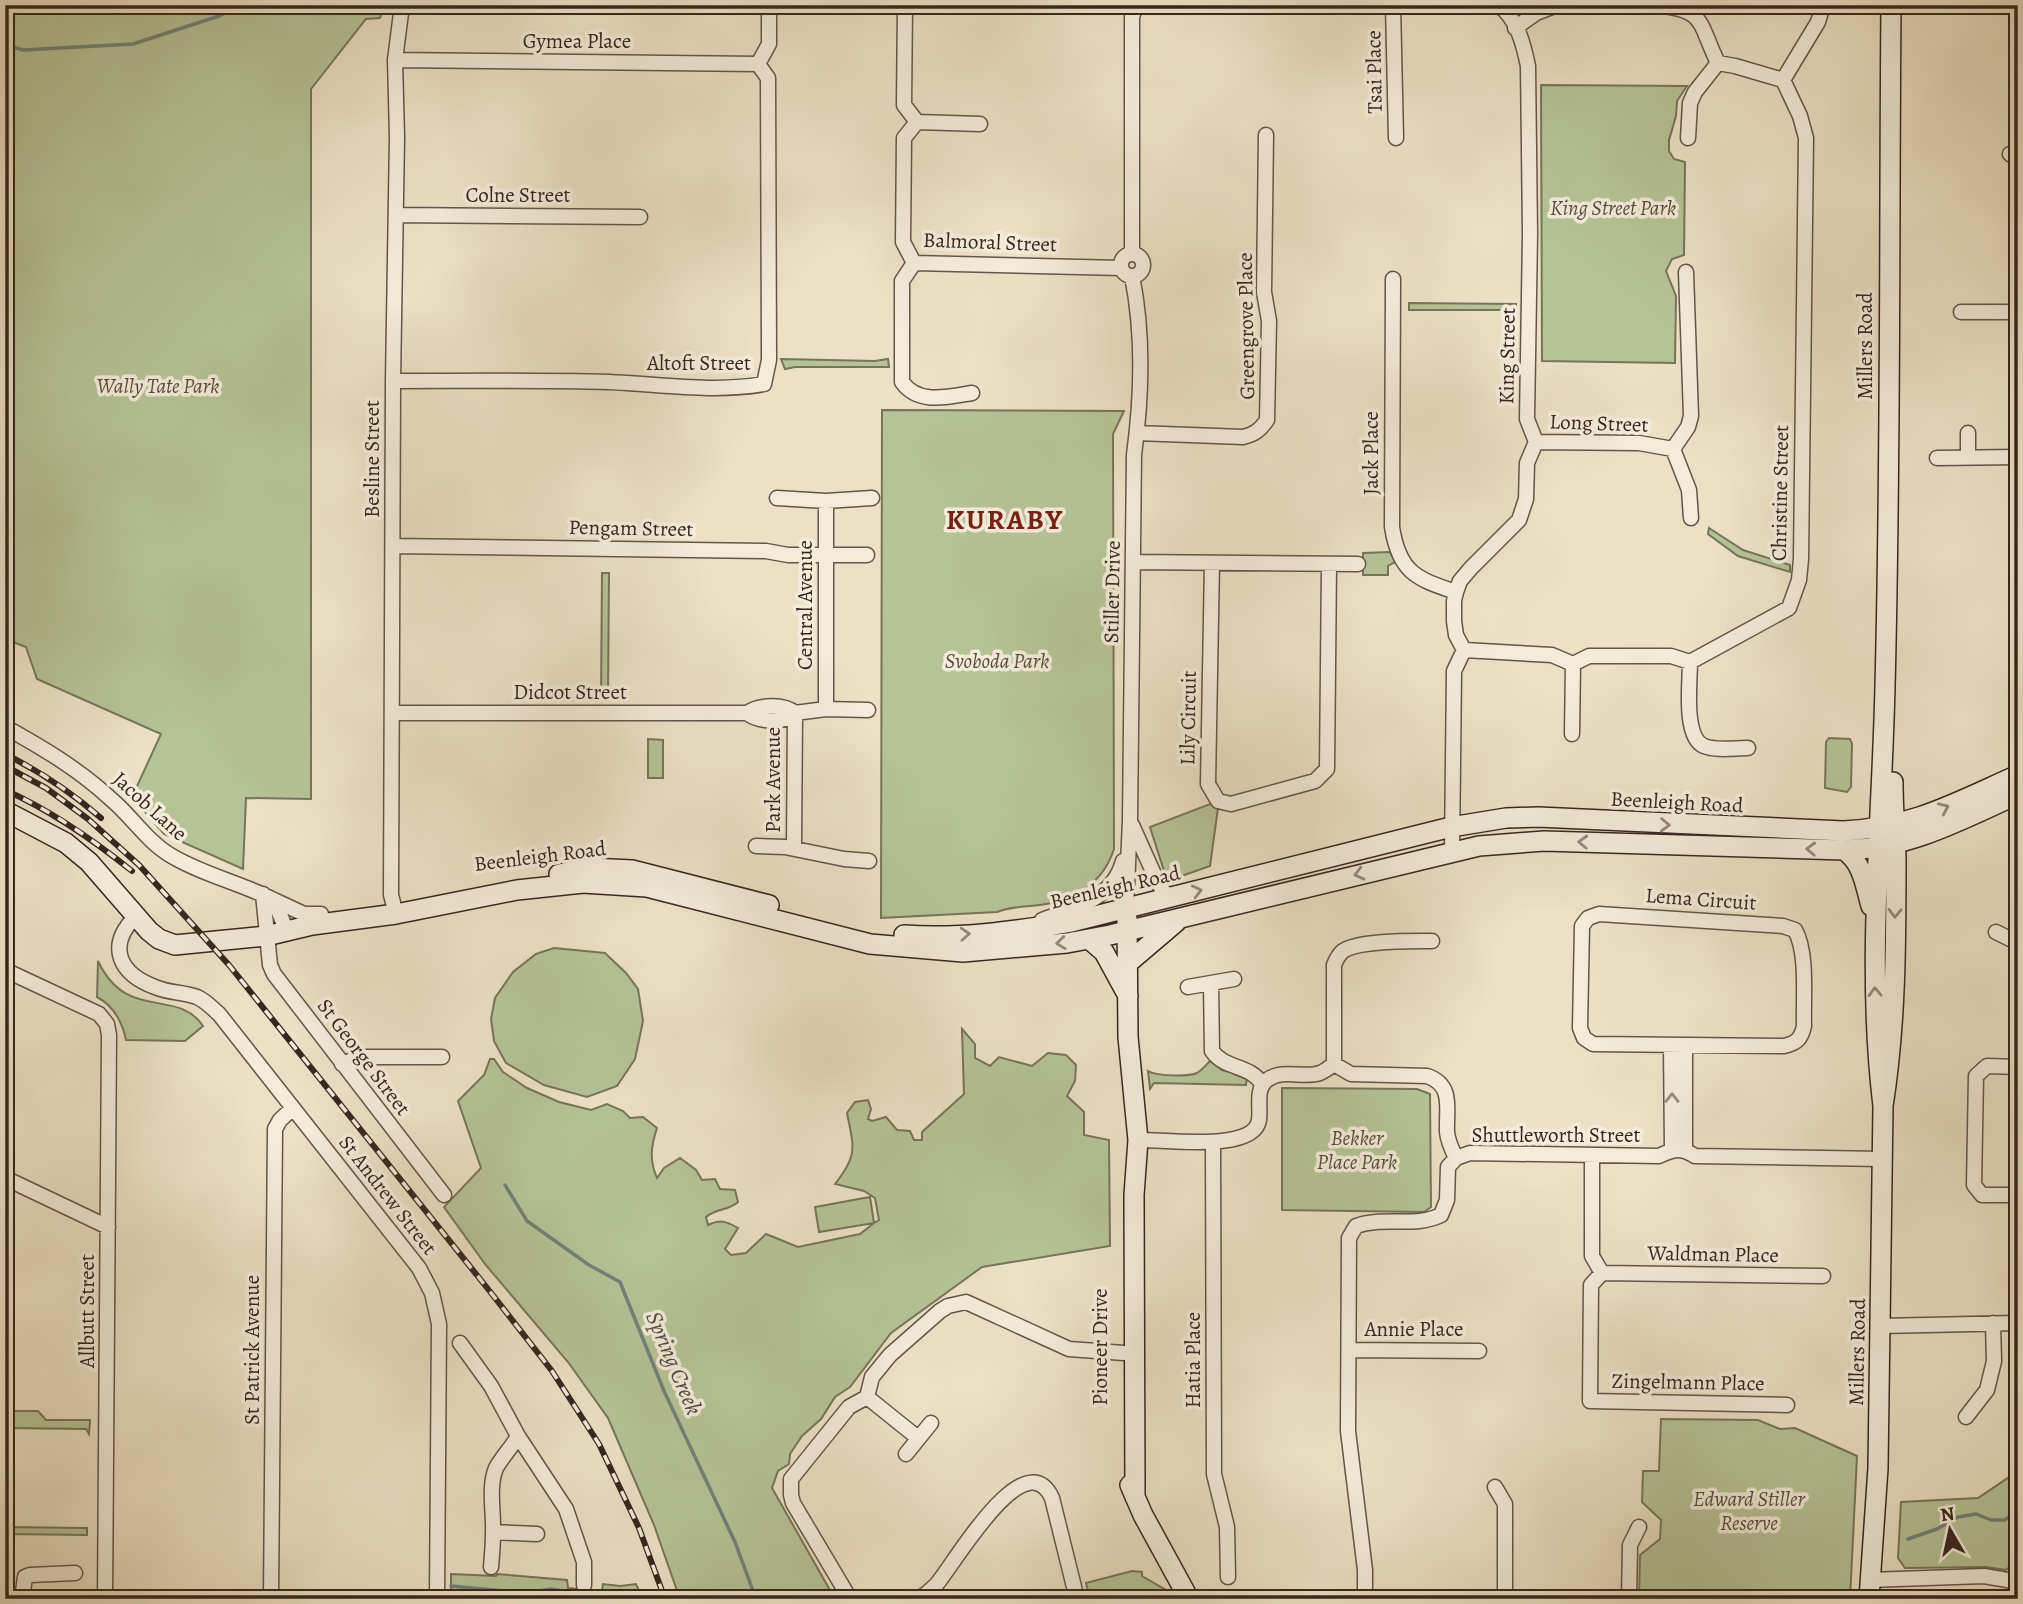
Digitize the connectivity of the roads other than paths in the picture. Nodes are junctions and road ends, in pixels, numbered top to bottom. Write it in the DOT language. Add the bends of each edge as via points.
graph roads {
  1 [pos="402,5"];
  2 [pos="769,5"];
  3 [pos="905,5"];
  4 [pos="1136,5"];
  5 [pos="1394,5"];
  6 [pos="1499,5"];
  7 [pos="1557,5"];
  8 [pos="1656,5"];
  9 [pos="1822,5"];
  10 [pos="1891,5"];
  11 [pos="1515,28"];
  12 [pos="395,60"];
  13 [pos="1717,63"];
  14 [pos="758,64"];
  15 [pos="1783,80"];
  16 [pos="917,122"];
  17 [pos="980,124"];
  18 [pos="1266,135"];
  19 [pos="1396,138"];
  20 [pos="1688,138"];
  21 [pos="396,215"];
  22 [pos="640,216"];
  23 [pos="914,263"];
  24 [pos="1126,272"];
  25 [pos="1686,272"];
  26 [pos="1393,279"];
  27 [pos="1961,312"];
  28 [pos="2018,312"];
  29 [pos="393,381"];
  30 [pos="972,393"];
  31 [pos="1137,433"];
  32 [pos="1968,433"];
  33 [pos="1536,442"];
  34 [pos="1673,449"];
  35 [pos="1968,457"];
  36 [pos="2018,457"];
  37 [pos="1937,458"];
  38 [pos="777,498"];
  39 [pos="872,498"];
  40 [pos="826,501"];
  41 [pos="1691,517"];
  42 [pos="393,546"];
  43 [pos="867,555"];
  44 [pos="826,556"];
  45 [pos="1133,562"];
  46 [pos="1212,564"];
  47 [pos="1358,564"];
  48 [pos="1329,565"];
  49 [pos="1456,592"];
  50 [pos="1464,650"];
  51 [pos="1690,662"];
  52 [pos="1573,664"];
  53 [pos="825,709"];
  54 [pos="868,710"];
  55 [pos="393,713"];
  56 [pos="795,713"];
  57 [pos="5,727"];
  58 [pos="1572,734"];
  59 [pos="1748,748"];
  60 [pos="2018,775"];
  61 [pos="2018,793"];
  62 [pos="5,811"];
  63 [pos="1129,827"];
  64 [pos="1451,827"];
  65 [pos="1887,837"];
  66 [pos="755,846"];
  67 [pos="794,848"];
  68 [pos="1844,850"];
  69 [pos="1452,851"];
  70 [pos="869,861"];
  71 [pos="268,897"];
  72 [pos="1168,898"];
  73 [pos="394,907"];
  74 [pos="1126,909"];
  75 [pos="321,914"];
  76 [pos="135,917"];
  77 [pos="1182,917"];
  78 [pos="1876,924"];
  79 [pos="272,928"];
  80 [pos="1011,931"];
  81 [pos="1128,931"];
  82 [pos="1996,932"];
  83 [pos="1089,939"];
  84 [pos="1432,941"];
  85 [pos="2018,943"];
  86 [pos="1129,962"];
  87 [pos="5,970"];
  88 [pos="1234,979"];
  89 [pos="1211,983"];
  90 [pos="1188,987"];
  91 [pos="1128,997"];
  92 [pos="1678,1046"];
  93 [pos="442,1057"];
  94 [pos="342,1064"];
  95 [pos="1334,1064"];
  96 [pos="2018,1067"];
  97 [pos="1262,1084"];
  98 [pos="1883,1106"];
  99 [pos="293,1108"];
  100 [pos="1138,1139"];
  101 [pos="1213,1142"];
  102 [pos="1678,1149"];
  103 [pos="1592,1155"];
  104 [pos="1456,1158"];
  105 [pos="1882,1159"];
  106 [pos="5,1178"];
  107 [pos="444,1195"];
  108 [pos="1134,1195"];
  109 [pos="2018,1195"];
  110 [pos="108,1227"];
  111 [pos="1602,1273"];
  112 [pos="1823,1276"];
  113 [pos="2018,1323"];
  114 [pos="1993,1324"];
  115 [pos="1880,1326"];
  116 [pos="460,1343"];
  117 [pos="1349,1350"];
  118 [pos="1479,1351"];
  119 [pos="1124,1353"];
  120 [pos="867,1396"];
  121 [pos="1787,1405"];
  122 [pos="1966,1417"];
  123 [pos="930,1423"];
  124 [pos="518,1436"];
  125 [pos="918,1438"];
  126 [pos="906,1454"];
  127 [pos="1495,1487"];
  128 [pos="1135,1497"];
  129 [pos="1639,1527"];
  130 [pos="493,1532"];
  131 [pos="537,1534"];
  132 [pos="491,1566"];
  133 [pos="75,1573"];
  134 [pos="1228,1577"];
  135 [pos="2016,1584"];
  136 [pos="583,1585"];
  137 [pos="1869,1589"];
  138 [pos="22,1599"];
  139 [pos="105,1599"];
  140 [pos="271,1599"];
  141 [pos="437,1599"];
  142 [pos="850,1599"];
  143 [pos="919,1599"];
  144 [pos="1077,1599"];
  145 [pos="1189,1599"];
  146 [pos="1365,1599"];
  147 [pos="1504,1599"];
  148 [pos="1629,1599"];
  1 -- 12 [label="street, Besline Street"];
  2 -- 14 [label="street" via="769,44"];
  3 -- 16 [label="street" via="904,105"];
  4 -- 24 [label="street" via="1132,18 1132,254 1123,258"];
  5 -- 19 [label="street, Tsai Place"];
  6 -- 11 [label="street, King Street"];
  7 -- 11 [label="street"];
  8 -- 13 [label="street" via="1682,8 1696,16"];
  9 -- 15 [label="street" via="1818,22"];
  10 -- 65 [label="main road, Millers Road"];
  11 -- 33 [label="street, King Street" via="1528,66 1527,419"];
  12 -- 14 [label="street, Gymea Place"];
  12 -- 21 [label="street, Besline Street"];
  13 -- 15 [label="street"];
  13 -- 20 [label="street" via="1690,103"];
  14 -- 29 [label="street, Altoft Street" via="768,78 769,360 764,384 743,388"];
  15 -- 51 [label="street, Christine Street" via="1806,138 1799,580 1789,608"];
  16 -- 17 [label="street"];
  16 -- 23 [label="street, Balmoral Street" via="904,138 903,242"];
  18 -- 31 [label="street, Greengrove Place" via="1267,420 1254,435 1243,438"];
  21 -- 22 [label="street, Colne Street"];
  21 -- 29 [label="street, Besline Street"];
  23 -- 24 [label="street, Balmoral Street"];
  23 -- 30 [label="street" via="902,281 902,382 920,397"];
  24 -- 31 [label="street, Stiller Drive" via="1140,330"];
  25 -- 34 [label="street" via="1691,416"];
  26 -- 49 [label="street, Jack Place" via="1392,527 1396,548 1417,577"];
  27 -- 28 [label="street"];
  29 -- 42 [label="street, Besline Street"];
  31 -- 45 [label="street, Stiller Drive"];
  32 -- 35 [label="street"];
  33 -- 34 [label="street, Long Street" via="1639,443"];
  33 -- 49 [label="street" via="1527,463 1526,499 1519,520 1471,568"];
  34 -- 41 [label="street, Long Street" via="1689,490"];
  35 -- 36 [label="street"];
  35 -- 37 [label="street"];
  38 -- 40 [label="street"];
  39 -- 40 [label="street"];
  40 -- 44 [label="street, Central Avenue"];
  42 -- 44 [label="street, Pengam Street" via="766,551"];
  42 -- 55 [label="street, Besline Street"];
  43 -- 44 [label="street, Pengam Street"];
  44 -- 53 [label="street, Central Avenue"];
  45 -- 46 [label="street"];
  45 -- 63 [label="street, Stiller Drive"];
  46 -- 48 [label="street"];
  46 -- 48 [label="street, Lily Circuit" via="1208,784 1218,802 1231,804 1315,781 1327,769"];
  47 -- 48 [label="street"];
  49 -- 50 [label="street" via="1454,621"];
  50 -- 52 [label="street" via="1552,655"];
  50 -- 64 [label="street" via="1454,671"];
  51 -- 52 [label="street" via="1671,656 1589,656"];
  51 -- 59 [label="street" via="1694,736 1703,746"];
  52 -- 58 [label="street"];
  53 -- 54 [label="street, Didcot Street"];
  53 -- 56 [label="street, Didcot Street"];
  55 -- 56 [label="street, Didcot Street" via="747,713 755,708 783,707"];
  55 -- 73 [label="street, Besline Street"];
  56 -- 67 [label="street, Park Avenue"];
  57 -- 71 [label="street, Jacob Lane" via="91,782 172,856"];
  65 -- 60 [label="main road, Beenleigh Road, one-way"];
  61 -- 65 [label="main road, Beenleigh Road" via="1934,833"];
  62 -- 76 [label="main road, Beenleigh Road" via="66,843 89,862"];
  63 -- 72 [label="street"];
  63 -- 74 [label="street, Stiller Drive"];
  63 -- 80 [label="street" via="1120,872 1109,888 1077,908"];
  64 -- 65 [label="main road, Beenleigh Road, one-way" via="1538,817"];
  64 -- 69 [label="street"];
  72 -- 64 [label="main road, Beenleigh Road, one-way"];
  65 -- 68 [label="main road, Beenleigh Road"];
  65 -- 78 [label="main road, Millers Road"];
  65 -- 98 [label="main road, Millers Road, one-way" via="1893,1014"];
  66 -- 67 [label="street, Park Avenue"];
  67 -- 70 [label="street, Park Avenue"];
  68 -- 69 [label="main road, Beenleigh Road, one-way" via="1544,841"];
  68 -- 78 [label="main road" via="1861,868"];
  69 -- 77 [label="main road, Beenleigh Road, one-way"];
  71 -- 75 [label="street, Jacob Lane" via="304,914"];
  71 -- 79 [label="street, St George Street"];
  72 -- 74 [label="main road, Beenleigh Road"];
  73 -- 75 [label="main road, Beenleigh Road"];
  73 -- 79 [label="main road, Beenleigh Road" via="312,925"];
  73 -- 80 [label="main road, Beenleigh Road, one-way" via="610,868 688,883 872,932 944,935"];
  83 -- 73 [label="main road, Beenleigh Road, one-way" via="963,951 870,944 647,887 618,884 564,884"];
  74 -- 80 [label="main road, Beenleigh Road"];
  74 -- 81 [label="main road, Pioneer Drive"];
  75 -- 79 [label="main road, Beenleigh Road"];
  76 -- 79 [label="main road, Beenleigh Road" via="159,939 175,945"];
  76 -- 99 [label="street, St Andrew Street" via="120,941 119,954 126,970 157,988 207,1003"];
  77 -- 81 [label="main road, Beenleigh Road"];
  77 -- 86 [label="main road"];
  98 -- 78 [label="main road, Millers Road, one-way" via="1877,1048"];
  79 -- 94 [label="street, St George Street" via="270,965 274,974"];
  81 -- 83 [label="main road, Beenleigh Road"];
  81 -- 86 [label="main road, Pioneer Drive"];
  82 -- 85 [label="street"];
  83 -- 91 [label="main road" via="1104,952"];
  84 -- 95 [label="street" via="1380,942 1340,954 1334,965"];
  86 -- 91 [label="main road, Pioneer Drive"];
  87 -- 110 [label="street, Allbutt Street" via="99,1014 107,1024"];
  88 -- 89 [label="street"];
  89 -- 90 [label="street"];
  89 -- 97 [label="street" via="1212,1051 1226,1064 1249,1070"];
  91 -- 100 [label="main road, Pioneer Drive"];
  92 -- 92 [label="street, Lema Circuit" via="1593,1044 1584,1038 1580,1028 1582,926 1588,918 1599,914 1795,930 1802,953 1802,1037 1784,1046"];
  92 -- 102 [label="street"];
  93 -- 94 [label="street" via="360,1058"];
  94 -- 107 [label="street, St George Street"];
  95 -- 97 [label="street" via="1320,1073 1281,1074"];
  95 -- 104 [label="street" via="1351,1074 1436,1079 1447,1094 1447,1133"];
  96 -- 109 [label="street" via="1987,1066 1976,1076 1974,1185 1982,1195"];
  97 -- 101 [label="street" via="1254,1132"];
  98 -- 105 [label="main road, Millers Road"];
  99 -- 140 [label="street, St Patrick Avenue" via="275,1129"];
  99 -- 141 [label="street, St Andrew Street" via="419,1268 432,1293 439,1324"];
  100 -- 101 [label="street"];
  100 -- 108 [label="main road, Pioneer Drive"];
  101 -- 134 [label="street, Hatia Place" via="1214,1475 1227,1527"];
  102 -- 103 [label="street, Shuttleworth Street" via="1659,1156"];
  102 -- 105 [label="street, Shuttleworth Street" via="1695,1156"];
  103 -- 104 [label="street, Shuttleworth Street" via="1470,1153"];
  103 -- 111 [label="street" via="1591,1256"];
  104 -- 117 [label="street, Shuttleworth Street" via="1448,1167 1447,1200 1441,1215 1428,1221 1369,1221 1356,1226 1349,1238"];
  105 -- 115 [label="main road, Millers Road"];
  106 -- 110 [label="street"];
  108 -- 119 [label="main road, Pioneer Drive" via="1125,1243"];
  108 -- 128 [label="main road, Pioneer Drive"];
  110 -- 139 [label="street, Allbutt Street"];
  111 -- 112 [label="street, Waldman Place"];
  111 -- 121 [label="street, Zingelmann Place" via="1591,1285 1590,1401"];
  113 -- 114 [label="street"];
  114 -- 115 [label="street"];
  114 -- 122 [label="street" via="1994,1361 1987,1390"];
  115 -- 137 [label="main road, Millers Road" via="1878,1468"];
  116 -- 124 [label="street" via="491,1386"];
  117 -- 118 [label="street, Annie Place"];
  117 -- 146 [label="street, Shuttleworth Street" via="1349,1444"];
  119 -- 120 [label="street" via="1069,1349 973,1305 959,1303 940,1311 890,1355 872,1377"];
  119 -- 128 [label="main road, Pioneer Drive" via="1124,1461"];
  120 -- 125 [label="street"];
  120 -- 142 [label="street" via="849,1407 791,1479 790,1488 793,1503"];
  123 -- 125 [label="street"];
  124 -- 130 [label="street" via="497,1467"];
  124 -- 136 [label="street" via="566,1509 583,1562"];
  125 -- 126 [label="street"];
  127 -- 147 [label="street" via="1505,1504"];
  128 -- 145 [label="main road, Pioneer Drive"];
  129 -- 148 [label="street" via="1630,1545"];
  130 -- 131 [label="street"];
  130 -- 132 [label="street"];
  133 -- 138 [label="street" via="25,1577"];
  135 -- 137 [label="street" via="1984,1576"];
  143 -- 144 [label="street" via="935,1586 999,1502 1034,1482 1043,1484 1052,1497"];
}
